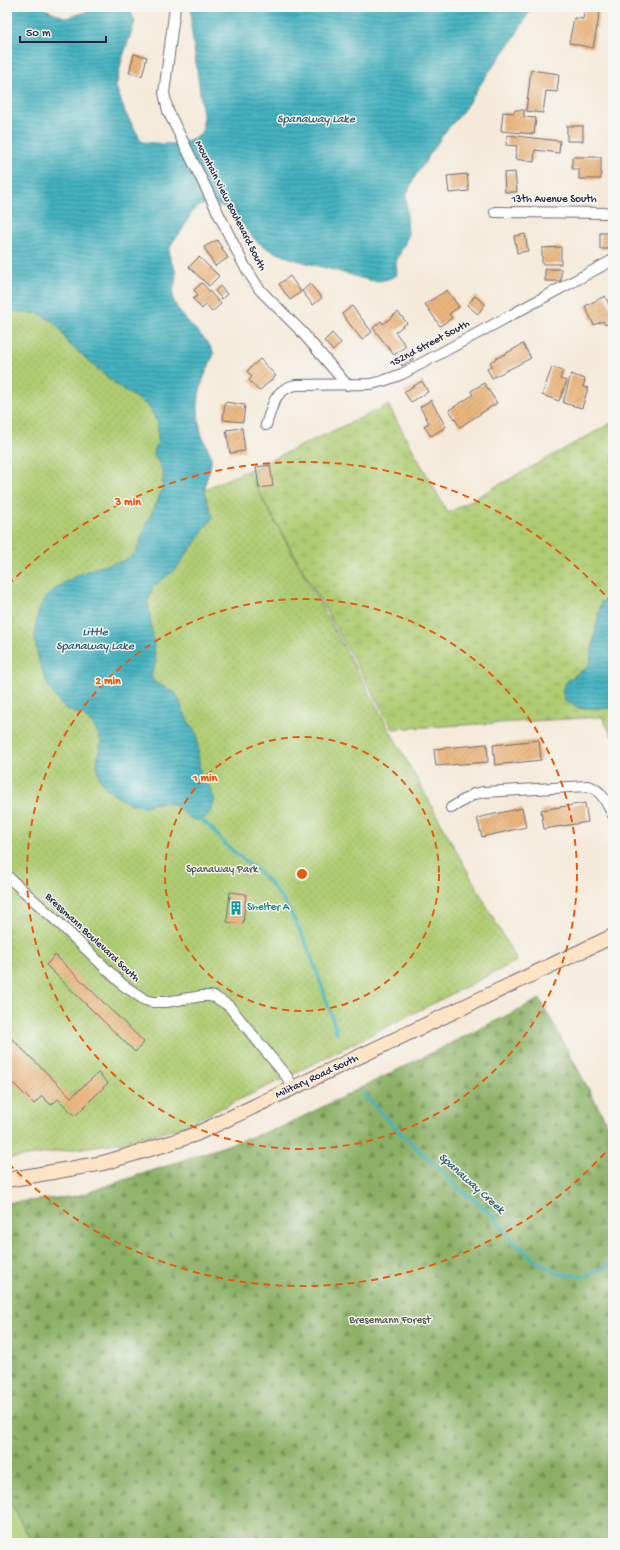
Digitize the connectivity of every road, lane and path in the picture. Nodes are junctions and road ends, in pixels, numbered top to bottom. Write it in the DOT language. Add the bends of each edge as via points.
graph roads {
  1 [pos="175,7"];
  2 [pos="495,212"];
  3 [pos="613,213"];
  4 [pos="613,260"];
  5 [pos="347,385"];
  6 [pos="266,425"];
  7 [pos="451,808"];
  8 [pos="613,815"];
  9 [pos="7,876"];
  10 [pos="613,936"];
  11 [pos="293,1088"];
  12 [pos="7,1180"];
  1 -- 5 [label="street, Mountain View Boulevard South" via="164,93 168,111 244,265 260,290 302,332"];
  2 -- 3 [label="street, 13th Avenue South"];
  4 -- 5 [label="street, 152nd Street South" via="402,374 371,384"];
  5 -- 6 [label="street, 152nd Street South" via="287,387 277,395"];
  7 -- 8 [label="street" via="474,794 484,792 587,786 596,789"];
  9 -- 11 [label="street, Bressmann Boulevard South" via="123,985 145,1000 166,1002 209,996 228,1006 287,1077"];
  10 -- 11 [label="main road, Military Road South"];
  11 -- 12 [label="main road, Military Road South" via="196,1134 157,1147 103,1163"];
}
